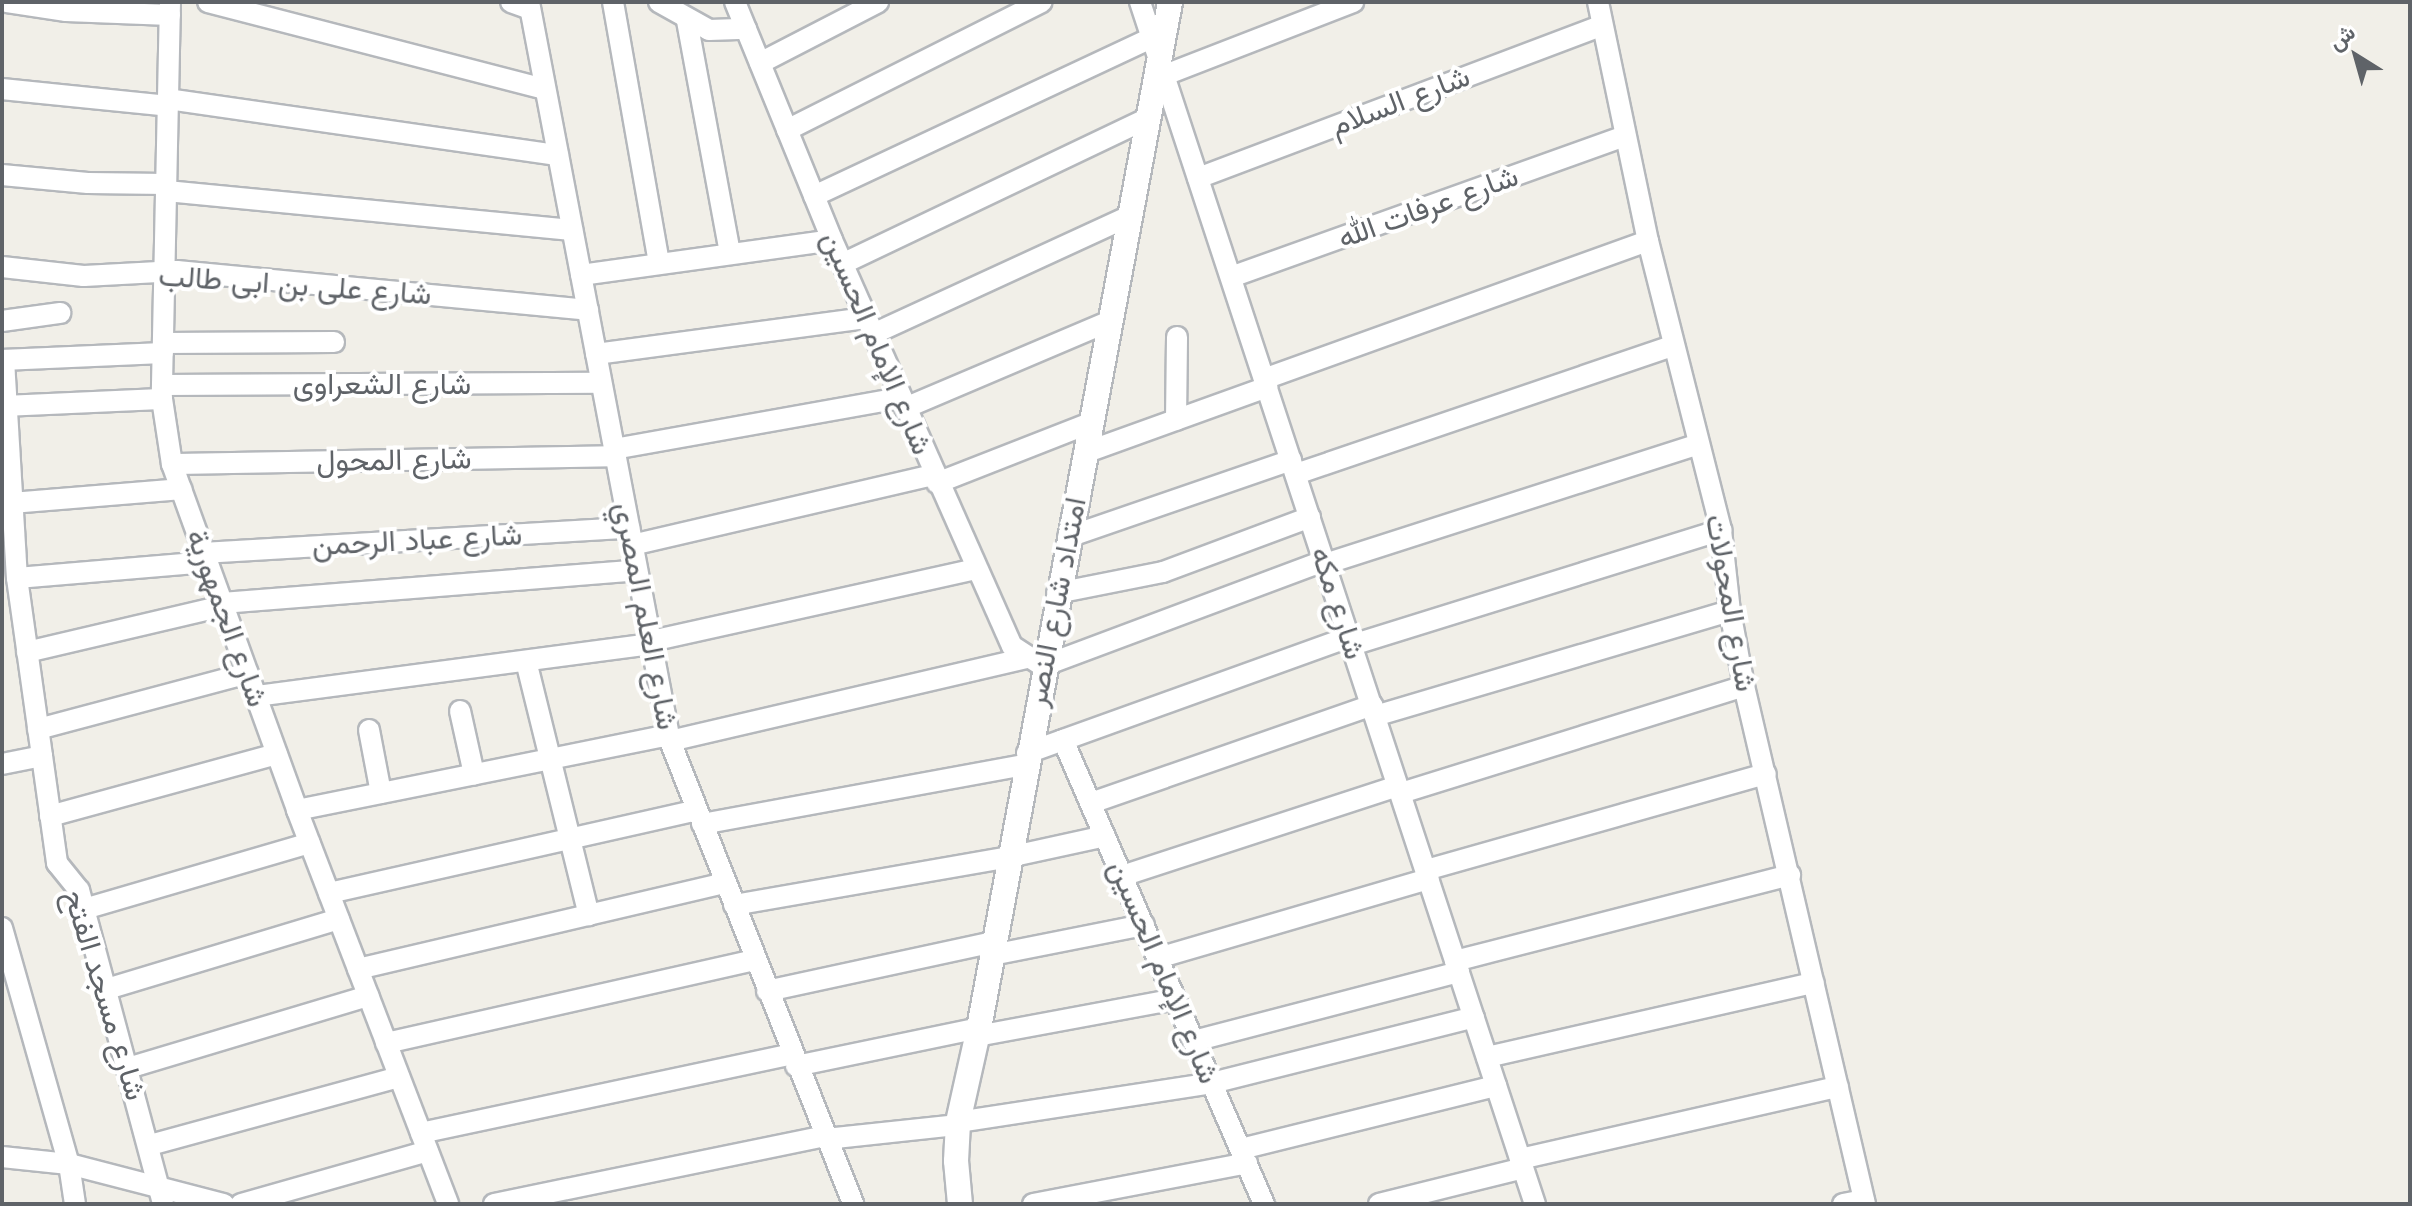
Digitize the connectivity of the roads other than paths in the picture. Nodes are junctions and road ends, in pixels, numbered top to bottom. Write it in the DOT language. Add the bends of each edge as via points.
graph roads {
  1 [pos="7,2"];
  2 [pos="208,2"];
  3 [pos="613,2"];
  4 [pos="659,2"];
  5 [pos="878,2"];
  6 [pos="1042,2"];
  7 [pos="1140,2"];
  8 [pos="1170,2"];
  9 [pos="1353,2"];
  10 [pos="1598,2"];
  11 [pos="523,4"];
  12 [pos="170,8"];
  13 [pos="743,11"];
  14 [pos="687,21"];
  15 [pos="1602,25"];
  16 [pos="1159,57"];
  17 [pos="760,63"];
  18 [pos="2,89"];
  19 [pos="545,89"];
  20 [pos="168,102"];
  21 [pos="1150,117"];
  22 [pos="787,130"];
  23 [pos="1625,136"];
  24 [pos="558,155"];
  25 [pos="2,175"];
  26 [pos="1198,178"];
  27 [pos="166,188"];
  28 [pos="814,196"];
  29 [pos="1130,216"];
  30 [pos="572,230"];
  31 [pos="832,240"];
  32 [pos="1648,241"];
  33 [pos="730,254"];
  34 [pos="659,264"];
  35 [pos="842,264"];
  36 [pos="2,267"];
  37 [pos="164,272"];
  38 [pos="581,275"];
  39 [pos="1231,277"];
  40 [pos="588,310"];
  41 [pos="60,313"];
  42 [pos="2,321"];
  43 [pos="1110,321"];
  44 [pos="869,326"];
  45 [pos="1177,337"];
  46 [pos="334,342"];
  47 [pos="1673,346"];
  48 [pos="163,348"];
  49 [pos="596,354"];
  50 [pos="3,360"];
  51 [pos="601,383"];
  52 [pos="1266,383"];
  53 [pos="162,392"];
  54 [pos="903,403"];
  55 [pos="6,406"];
  56 [pos="1176,420"];
  57 [pos="1090,423"];
  58 [pos="1698,444"];
  59 [pos="615,453"];
  60 [pos="1084,453"];
  61 [pos="172,464"];
  62 [pos="1294,467"];
  63 [pos="936,479"];
  64 [pos="181,489"];
  65 [pos="12,503"];
  66 [pos="1310,517"];
  67 [pos="1721,530"];
  68 [pos="631,536"];
  69 [pos="1068,537"];
  70 [pos="206,557"];
  71 [pos="1325,562"];
  72 [pos="975,569"];
  73 [pos="637,570"];
  74 [pos="17,578"];
  75 [pos="1057,593"];
  76 [pos="223,604"];
  77 [pos="1730,611"];
  78 [pos="1350,641"];
  79 [pos="651,643"];
  80 [pos="27,652"];
  81 [pos="526,661"];
  82 [pos="1035,662"];
  83 [pos="248,673"];
  84 [pos="1744,686"];
  85 [pos="256,696"];
  86 [pos="1373,710"];
  87 [pos="460,711"];
  88 [pos="38,729"];
  89 [pos="369,730"];
  90 [pos="669,738"];
  91 [pos="1063,740"];
  92 [pos="277,754"];
  93 [pos="42,756"];
  94 [pos="550,759"];
  95 [pos="1026,759"];
  96 [pos="2,764"];
  97 [pos="474,774"];
  98 [pos="1766,774"];
  99 [pos="1399,790"];
  100 [pos="381,793"];
  101 [pos="1091,803"];
  102 [pos="297,810"];
  103 [pos="50,816"];
  104 [pos="699,817"];
  105 [pos="1105,836"];
  106 [pos="570,838"];
  107 [pos="310,843"];
  108 [pos="1009,857"];
  109 [pos="1427,874"];
  110 [pos="1790,875"];
  111 [pos="1122,876"];
  112 [pos="725,883"];
  113 [pos="329,893"];
  114 [pos="734,905"];
  115 [pos="84,909"];
  116 [pos="589,915"];
  117 [pos="339,919"];
  118 [pos="1144,925"];
  119 [pos="2,928"];
  120 [pos="993,948"];
  121 [pos="1158,958"];
  122 [pos="755,960"];
  123 [pos="1457,967"];
  124 [pos="358,969"];
  125 [pos="1814,983"];
  126 [pos="107,989"];
  127 [pos="767,991"];
  128 [pos="368,996"];
  129 [pos="1176,999"];
  130 [pos="1474,1017"];
  131 [pos="978,1032"];
  132 [pos="1194,1041"];
  133 [pos="386,1043"];
  134 [pos="1487,1057"];
  135 [pos="794,1060"];
  136 [pos="128,1068"];
  137 [pos="399,1077"];
  138 [pos="1212,1083"];
  139 [pos="1496,1086"];
  140 [pos="1838,1087"];
  141 [pos="958,1124"];
  142 [pos="825,1137"];
  143 [pos="424,1142"];
  144 [pos="150,1145"];
  145 [pos="1244,1156"];
  146 [pos="2,1157"];
  147 [pos="69,1164"];
  148 [pos="1522,1164"];
  149 [pos="163,1196"];
  150 [pos="1865,1202"];
  151 [pos="75,1204"];
  152 [pos="224,1204"];
  153 [pos="241,1204"];
  154 [pos="448,1204"];
  155 [pos="494,1204"];
  156 [pos="853,1204"];
  157 [pos="960,1204"];
  158 [pos="1033,1204"];
  159 [pos="1264,1204"];
  160 [pos="1379,1204"];
  161 [pos="1535,1204"];
  162 [pos="1843,1204"];
  1 -- 12 [label="street" via="66,11"];
  2 -- 19 [label="street"];
  3 -- 34 [label="street"];
  4 -- 14 [label="street"];
  5 -- 17 [label="street"];
  6 -- 22 [label="street"];
  7 -- 16 [label="street, شارع مكه"];
  8 -- 16 [label="street, امتداد شارع النصر"];
  9 -- 16 [label="street"];
  10 -- 15 [label="street, شارع المحولات"];
  11 -- 19 [label="street, شارع العلم المصري"];
  12 -- 20 [label="street, شارع الجمهورية"];
  13 -- 14 [label="street" via="709,30"];
  13 -- 17 [label="street, شارع الإمام الحسين"];
  14 -- 33 [label="street"];
  15 -- 23 [label="street, شارع المحولات"];
  15 -- 26 [label="street, شارع السلام"];
  16 -- 21 [label="street, امتداد شارع النصر"];
  16 -- 26 [label="street, شارع مكه"];
  16 -- 28 [label="street"];
  17 -- 22 [label="street, شارع الإمام الحسين"];
  18 -- 20 [label="street"];
  19 -- 24 [label="street, شارع العلم المصري"];
  20 -- 24 [label="street"];
  20 -- 27 [label="street, شارع الجمهورية"];
  21 -- 29 [label="street, امتداد شارع النصر"];
  21 -- 35 [label="street"];
  22 -- 28 [label="street, شارع الإمام الحسين"];
  23 -- 32 [label="street, شارع المحولات"];
  23 -- 39 [label="street, شارع عرفات الله"];
  24 -- 30 [label="street, شارع العلم المصري"];
  25 -- 27 [label="street"];
  26 -- 39 [label="street, شارع مكه"];
  27 -- 30 [label="street"];
  27 -- 37 [label="street, شارع الجمهورية"];
  28 -- 31 [label="street, شارع الإمام الحسين"];
  29 -- 43 [label="street, امتداد شارع النصر"];
  29 -- 44 [label="street"];
  30 -- 38 [label="street, شارع العلم المصري"];
  31 -- 33 [label="street"];
  31 -- 35 [label="street, شارع الإمام الحسين"];
  32 -- 47 [label="street, شارع المحولات"];
  32 -- 52 [label="street"];
  33 -- 34 [label="street"];
  34 -- 38 [label="street"];
  35 -- 44 [label="street, شارع الإمام الحسين"];
  36 -- 37 [label="street, شارع على بن ابى طالب" via="84,276"];
  37 -- 40 [label="street, شارع على بن ابى طالب"];
  37 -- 48 [label="street, شارع الجمهورية"];
  38 -- 40 [label="street, شارع العلم المصري"];
  39 -- 52 [label="street, شارع مكه"];
  40 -- 49 [label="street, شارع العلم المصري"];
  41 -- 42 [label="street"];
  43 -- 54 [label="street, شارع المحول"];
  43 -- 57 [label="street, امتداد شارع النصر"];
  44 -- 49 [label="street"];
  44 -- 54 [label="street, شارع الإمام الحسين"];
  45 -- 56 [label="street"];
  46 -- 48 [label="street"];
  47 -- 58 [label="street, شارع المحولات"];
  47 -- 62 [label="street"];
  48 -- 50 [label="street"];
  48 -- 53 [label="street, شارع الجمهورية"];
  49 -- 51 [label="street, شارع العلم المصري"];
  50 -- 55 [label="street, شارع مسجد الفتح"];
  51 -- 53 [label="street, شارع الشعراوى"];
  51 -- 59 [label="street, شارع العلم المصري"];
  52 -- 56 [label="street"];
  52 -- 62 [label="street, شارع مكه"];
  53 -- 55 [label="street, شارع الشعراوى"];
  53 -- 61 [label="street, شارع الجمهورية"];
  54 -- 59 [label="street, شارع المحول"];
  54 -- 63 [label="street, شارع الإمام الحسين"];
  55 -- 65 [label="street, شارع مسجد الفتح"];
  56 -- 60 [label="street"];
  57 -- 60 [label="street, امتداد شارع النصر"];
  57 -- 63 [label="street, شارع عباد الرحمن"];
  58 -- 67 [label="street, شارع المحولات"];
  58 -- 71 [label="street"];
  59 -- 61 [label="street, شارع المحول"];
  59 -- 68 [label="street, شارع العلم المصري"];
  60 -- 69 [label="street, امتداد شارع النصر"];
  61 -- 64 [label="street, شارع الجمهورية"];
  62 -- 66 [label="street, شارع مكه"];
  62 -- 69 [label="street"];
  63 -- 68 [label="street, شارع عباد الرحمن"];
  63 -- 72 [label="street, شارع الإمام الحسين"];
  64 -- 65 [label="street"];
  64 -- 70 [label="street, شارع الجمهورية"];
  65 -- 74 [label="street, شارع مسجد الفتح"];
  66 -- 71 [label="street, شارع مكه"];
  66 -- 75 [label="street" via="1163,572"];
  67 -- 77 [label="street, شارع المحولات"];
  67 -- 78 [label="street"];
  68 -- 70 [label="street, شارع عباد الرحمن"];
  68 -- 73 [label="street, شارع العلم المصري"];
  69 -- 75 [label="street, امتداد شارع النصر"];
  70 -- 74 [label="street, شارع عباد الرحمن"];
  70 -- 76 [label="street, شارع الجمهورية"];
  71 -- 78 [label="street, شارع مكه"];
  71 -- 82 [label="street"];
  72 -- 79 [label="street"];
  72 -- 82 [label="street, شارع الإمام الحسين" via="1002,631 1012,646"];
  73 -- 76 [label="street"];
  73 -- 79 [label="street, شارع العلم المصري"];
  74 -- 80 [label="street, شارع مسجد الفتح"];
  75 -- 82 [label="street, امتداد شارع النصر"];
  76 -- 80 [label="street"];
  76 -- 83 [label="street, شارع الجمهورية"];
  77 -- 84 [label="street, شارع المحولات"];
  77 -- 86 [label="street"];
  78 -- 86 [label="street, شارع مكه"];
  78 -- 91 [label="street"];
  79 -- 81 [label="street"];
  79 -- 90 [label="street, شارع العلم المصري"];
  80 -- 88 [label="street, شارع مسجد الفتح"];
  81 -- 85 [label="street"];
  81 -- 94 [label="street"];
  82 -- 90 [label="street"];
  82 -- 95 [label="street, امتداد شارع النصر"];
  83 -- 85 [label="street, شارع الجمهورية"];
  83 -- 88 [label="street"];
  84 -- 98 [label="street, شارع المحولات"];
  84 -- 99 [label="street"];
  85 -- 92 [label="street, شارع الجمهورية"];
  86 -- 99 [label="street, شارع مكه"];
  86 -- 101 [label="street"];
  87 -- 97 [label="street"];
  88 -- 93 [label="street, شارع مسجد الفتح"];
  89 -- 100 [label="street"];
  90 -- 94 [label="street"];
  90 -- 104 [label="street, شارع العلم المصري"];
  91 -- 95 [label="street"];
  91 -- 101 [label="street, شارع الإمام الحسين"];
  92 -- 102 [label="street, شارع الجمهورية"];
  92 -- 103 [label="street"];
  93 -- 96 [label="street"];
  93 -- 103 [label="street, شارع مسجد الفتح"];
  94 -- 97 [label="street"];
  94 -- 106 [label="street"];
  95 -- 104 [label="street"];
  95 -- 108 [label="street, امتداد شارع النصر"];
  97 -- 100 [label="street"];
  98 -- 109 [label="street"];
  98 -- 110 [label="street, شارع المحولات"];
  99 -- 109 [label="street, شارع مكه"];
  99 -- 111 [label="street"];
  100 -- 102 [label="street"];
  101 -- 105 [label="street, شارع الإمام الحسين"];
  102 -- 107 [label="street, شارع الجمهورية"];
  103 -- 115 [label="street, شارع مسجد الفتح" via="57,863 76,883"];
  104 -- 106 [label="street"];
  104 -- 112 [label="street, شارع العلم المصري"];
  105 -- 108 [label="street"];
  105 -- 111 [label="street, شارع الإمام الحسين"];
  106 -- 113 [label="street"];
  106 -- 116 [label="street"];
  107 -- 113 [label="street, شارع الجمهورية"];
  107 -- 115 [label="street"];
  108 -- 114 [label="street"];
  108 -- 120 [label="street, امتداد شارع النصر"];
  109 -- 121 [label="street"];
  109 -- 123 [label="street, شارع مكه"];
  110 -- 123 [label="street"];
  110 -- 125 [label="street, شارع المحولات"];
  111 -- 118 [label="street, شارع الإمام الحسين"];
  112 -- 114 [label="street, شارع العلم المصري"];
  112 -- 116 [label="street"];
  113 -- 117 [label="street, شارع الجمهورية"];
  114 -- 122 [label="street, شارع العلم المصري"];
  115 -- 126 [label="street, شارع مسجد الفتح"];
  116 -- 124 [label="street"];
  117 -- 124 [label="street, شارع الجمهورية"];
  117 -- 126 [label="street"];
  118 -- 120 [label="street"];
  118 -- 121 [label="street, شارع الإمام الحسين"];
  119 -- 147 [label="street"];
  120 -- 127 [label="street"];
  120 -- 131 [label="street, امتداد شارع النصر"];
  121 -- 129 [label="street, شارع الإمام الحسين"];
  122 -- 127 [label="street, شارع العلم المصري"];
  122 -- 133 [label="street"];
  123 -- 130 [label="street, شارع مكه"];
  123 -- 132 [label="street"];
  124 -- 128 [label="street, شارع الجمهورية"];
  125 -- 134 [label="street"];
  125 -- 140 [label="street, شارع المحولات"];
  126 -- 136 [label="street, شارع مسجد الفتح"];
  127 -- 135 [label="street, شارع العلم المصري"];
  128 -- 133 [label="street, شارع الجمهورية"];
  128 -- 136 [label="street"];
  129 -- 131 [label="street"];
  129 -- 132 [label="street, شارع الإمام الحسين"];
  130 -- 134 [label="street, شارع مكه"];
  130 -- 138 [label="street"];
  131 -- 135 [label="street"];
  131 -- 141 [label="street, امتداد شارع النصر"];
  132 -- 138 [label="street, شارع الإمام الحسين"];
  133 -- 137 [label="street, شارع الجمهورية"];
  134 -- 139 [label="street, شارع مكه"];
  135 -- 142 [label="street, شارع العلم المصري"];
  135 -- 143 [label="street"];
  136 -- 144 [label="street, شارع مسجد الفتح"];
  137 -- 143 [label="street, شارع الجمهورية"];
  137 -- 144 [label="street"];
  138 -- 141 [label="street"];
  138 -- 145 [label="street, شارع الإمام الحسين"];
  139 -- 145 [label="street"];
  139 -- 148 [label="street, شارع مكه"];
  140 -- 148 [label="street"];
  140 -- 150 [label="street, شارع المحولات"];
  141 -- 142 [label="street"];
  141 -- 157 [label="street, امتداد شارع النصر"];
  142 -- 155 [label="street"];
  142 -- 156 [label="street, شارع العلم المصري"];
  143 -- 153 [label="street"];
  143 -- 154 [label="street, شارع الجمهورية"];
  144 -- 149 [label="street, شارع مسجد الفتح"];
  145 -- 158 [label="street"];
  145 -- 159 [label="street, شارع الإمام الحسين"];
  146 -- 147 [label="street"];
  147 -- 149 [label="street"];
  147 -- 151 [label="street"];
  148 -- 160 [label="street"];
  148 -- 161 [label="street, شارع مكه"];
  149 -- 152 [label="street"];
  150 -- 162 [label="street"];
}
